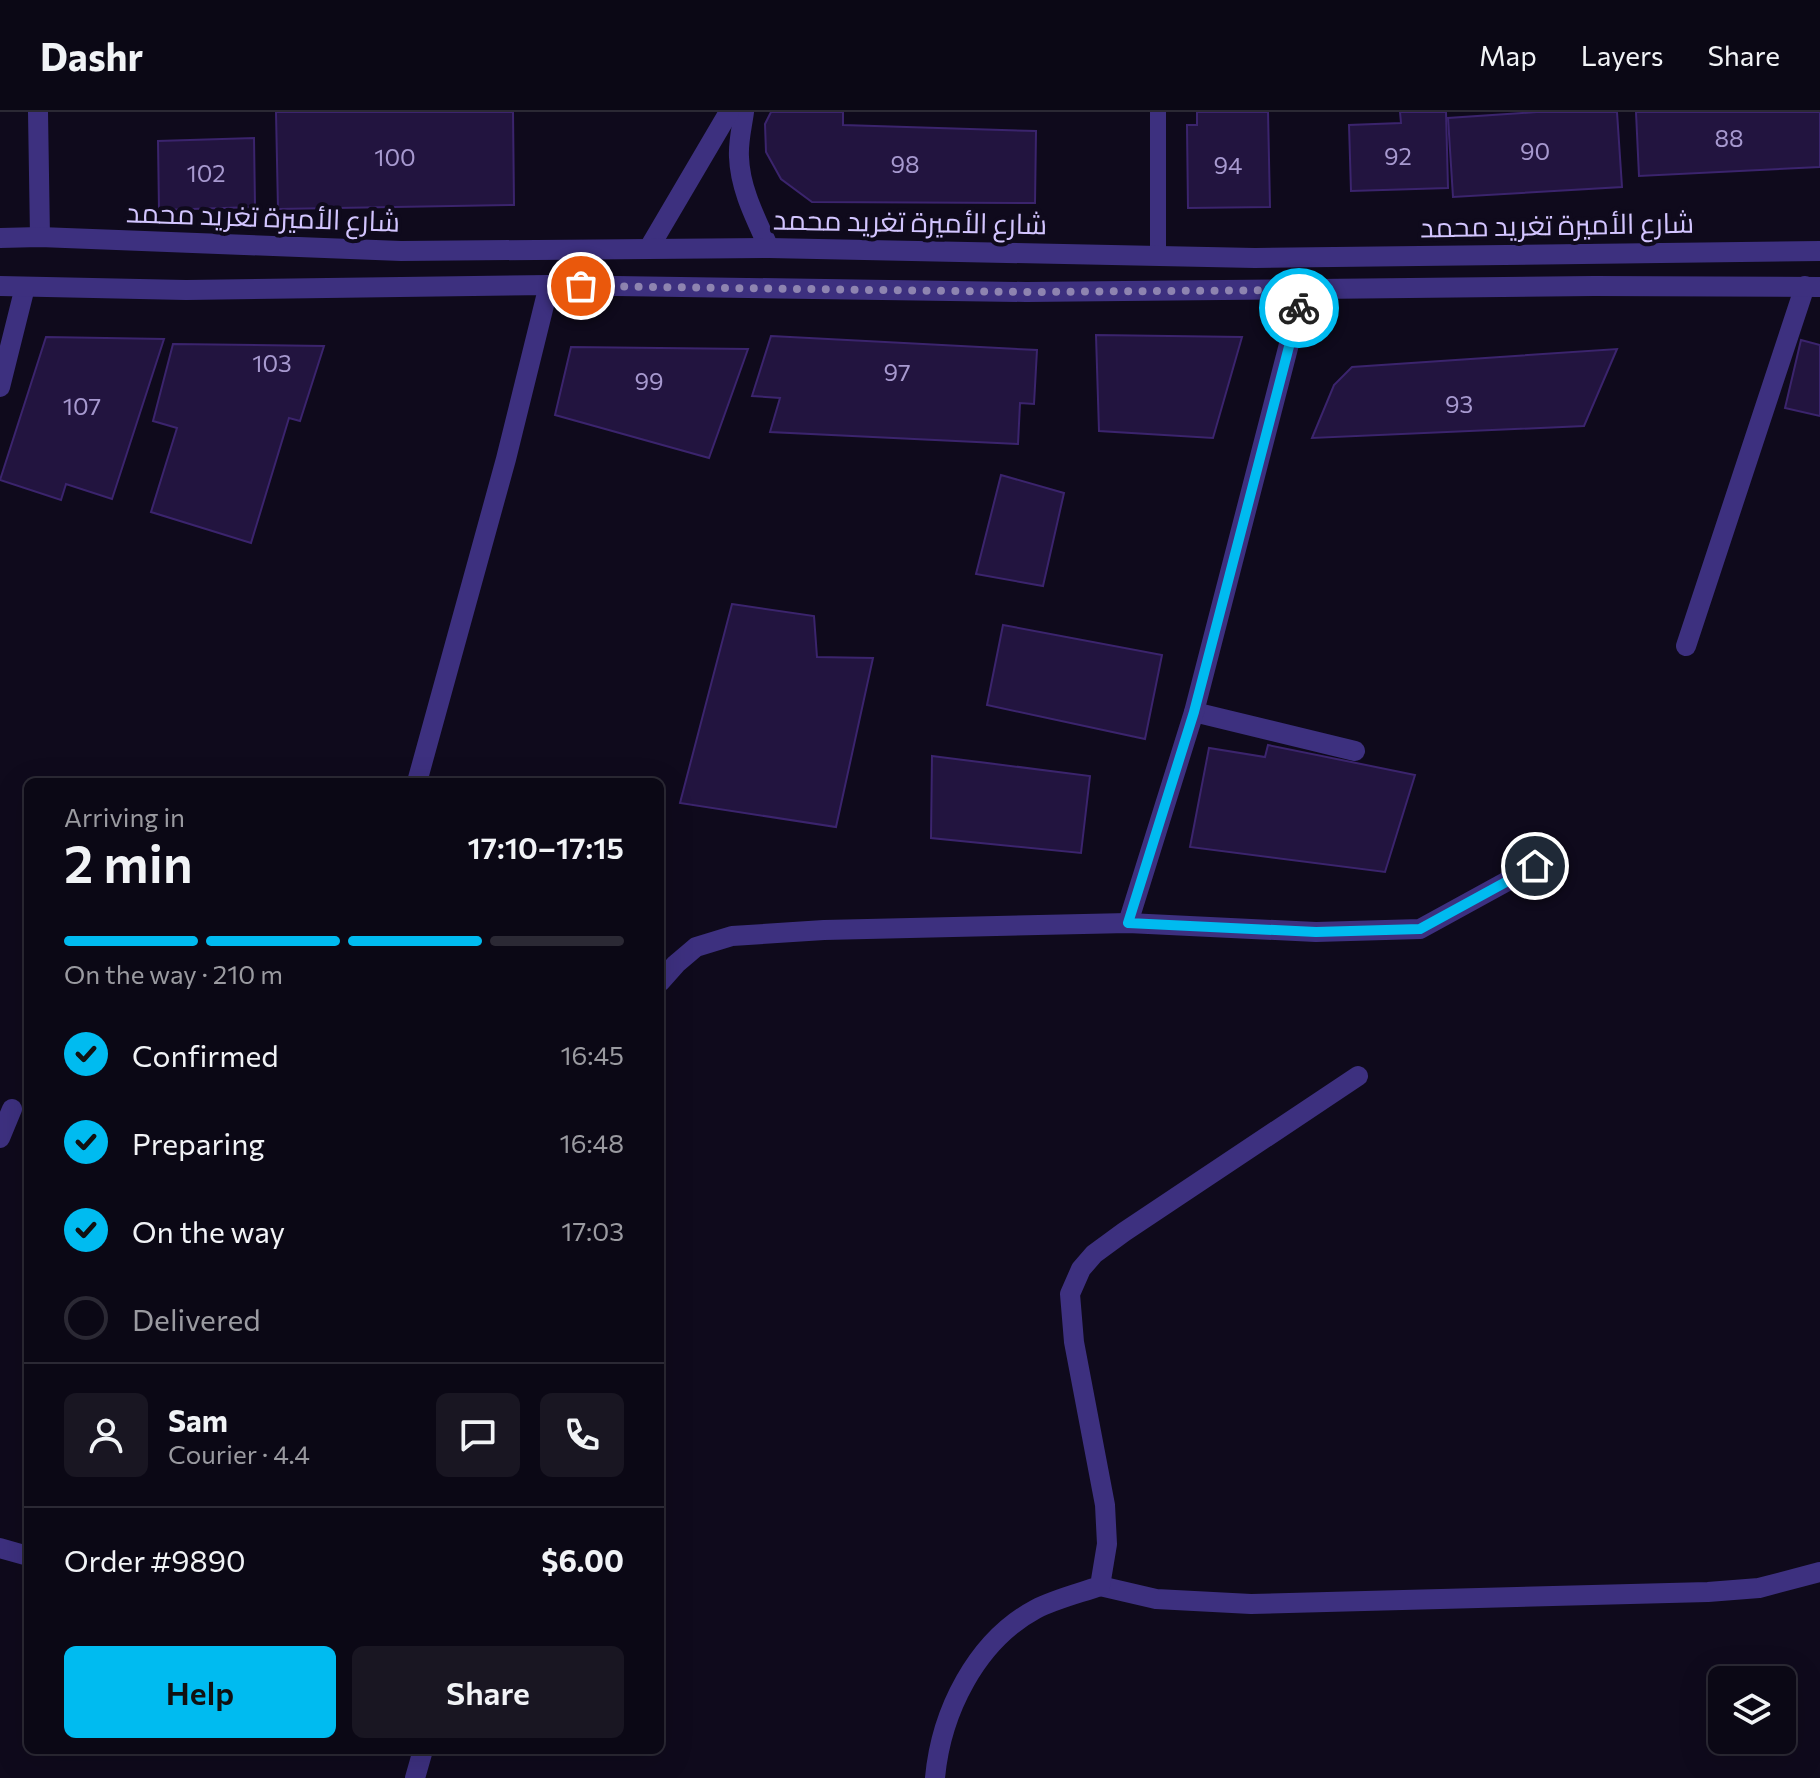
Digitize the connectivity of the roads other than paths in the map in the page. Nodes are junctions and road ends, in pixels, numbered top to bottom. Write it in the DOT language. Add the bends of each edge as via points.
graph roads {
  1 [pos="38,112"];
  2 [pos="729,112"];
  3 [pos="744,112"];
  4 [pos="1158,112"];
  5 [pos="40,237"];
  6 [pos="0,238"];
  7 [pos="649,248"];
  8 [pos="769,248"];
  9 [pos="1820,251"];
  10 [pos="1158,255"];
  11 [pos="549,285"];
  12 [pos="0,286"];
  13 [pos="1812,286"];
  14 [pos="25,287"];
  15 [pos="1303,290"];
  16 [pos="0,387"];
  17 [pos="1686,646"];
  18 [pos="1194,712"];
  19 [pos="1355,751"];
  20 [pos="418,778"];
  21 [pos="1535,866"];
  22 [pos="1128,923"];
  23 [pos="664,978"];
  24 [pos="1358,1076"];
  25 [pos="13,1109"];
  26 [pos="0,1138"];
  27 [pos="0,1548"];
  28 [pos="24,1555"];
  29 [pos="1820,1572"];
  30 [pos="1100,1586"];
  31 [pos="422,1754"];
  32 [pos="415,1778"];
  33 [pos="935,1778"];
  1 -- 5 [label="street"];
  2 -- 7 [label="street"];
  3 -- 8 [label="street" via="740,169"];
  4 -- 10 [label="lane"];
  5 -- 6 [label="street, شارع الأميرة تغريد محمد"];
  5 -- 7 [label="street, شارع الأميرة تغريد محمد" via="401,251"];
  7 -- 8 [label="street, شارع الأميرة تغريد محمد"];
  8 -- 10 [label="street, شارع الأميرة تغريد محمد"];
  9 -- 10 [label="street, شارع الأميرة تغريد محمد"];
  11 -- 14 [label="street"];
  11 -- 15 [label="street"];
  11 -- 20 [label="street"];
  12 -- 14 [label="street"];
  13 -- 15 [label="street"];
  13 -- 17 [label="street"];
  14 -- 16 [label="street"];
  15 -- 18 [label="street"];
  18 -- 19 [label="street"];
  18 -- 22 [label="street"];
  21 -- 22 [label="street" via="1420,929 1316,932"];
  22 -- 23 [label="street" via="732,936 696,947"];
  24 -- 30 [label="street" via="1124,1232 1081,1269 1070,1294 1105,1505 1107,1544"];
  25 -- 26 [label="street"];
  27 -- 28 [label="street"];
  29 -- 30 [label="street" via="1759,1588 1708,1592 1251,1604 1156,1599"];
  30 -- 33 [label="street" via="1037,1609 984,1651 953,1707"];
  31 -- 32 [label="street"];
}
